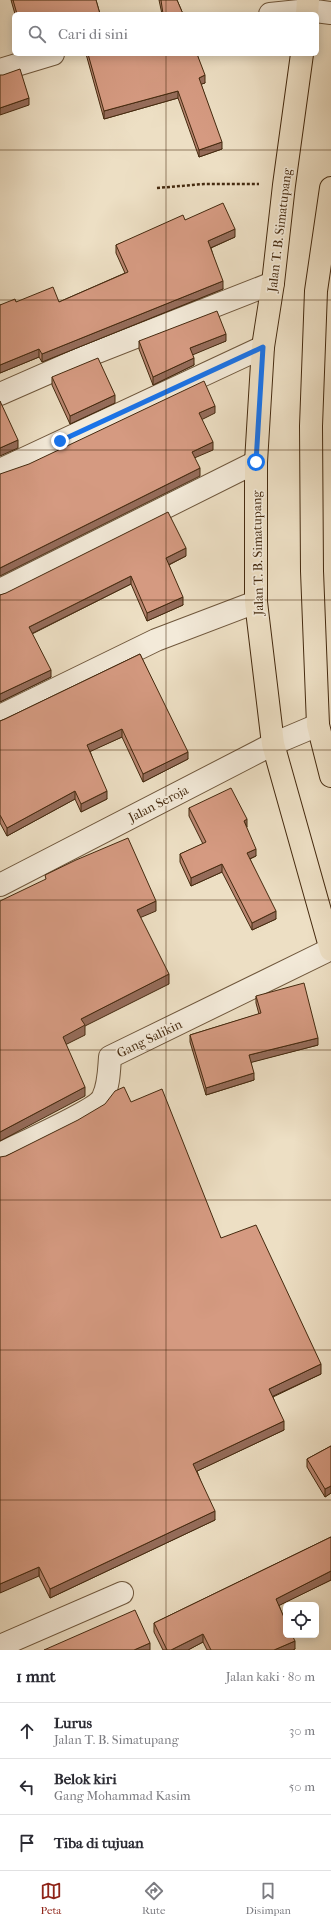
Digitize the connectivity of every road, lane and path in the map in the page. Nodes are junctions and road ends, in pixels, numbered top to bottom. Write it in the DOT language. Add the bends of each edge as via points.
graph roads {
  1 [pos="308,8"];
  2 [pos="283,12"];
  3 [pos="331,13"];
  4 [pos="46,56"];
  5 [pos="302,56"];
  6 [pos="0,70"];
  7 [pos="284,185"];
  8 [pos="157,188"];
  9 [pos="331,188"];
  10 [pos="273,284"];
  11 [pos="263,347"];
  12 [pos="0,394"];
  13 [pos="256,462"];
  14 [pos="0,470"];
  15 [pos="0,590"];
  16 [pos="256,602"];
  17 [pos="0,716"];
  18 [pos="318,725"];
  19 [pos="273,744"];
  20 [pos="331,776"];
  21 [pos="0,885"];
  22 [pos="331,949"];
  23 [pos="0,1154"];
  24 [pos="122,1593"];
  25 [pos="0,1646"];
  1 -- 2 [label="street"];
  1 -- 3 [label="street"];
  4 -- 6 [label="street"];
  5 -- 7 [label="main road, Jalan T. B. Simatupang"];
  7 -- 8 [label="path" via="235,183"];
  7 -- 10 [label="main road, Jalan T. B. Simatupang"];
  9 -- 18 [label="main road" via="316,291 312,426 312,571"];
  10 -- 11 [label="main road, Jalan T. B. Simatupang"];
  10 -- 12 [label="street" via="82,358"];
  11 -- 13 [label="main road, Jalan T. B. Simatupang"];
  11 -- 14 [label="street"];
  13 -- 15 [label="street"];
  13 -- 16 [label="main road, Jalan T. B. Simatupang"];
  16 -- 17 [label="street" via="156,640"];
  16 -- 19 [label="main road, Jalan T. B. Simatupang"];
  18 -- 19 [label="street, Jalan Seroja"];
  18 -- 20 [label="main road"];
  19 -- 21 [label="street, Jalan Seroja"];
  19 -- 22 [label="main road, Jalan T. B. Simatupang"];
  22 -- 23 [label="street, Gang Salikin" via="110,1057 108,1081 103,1098 77,1116"];
  24 -- 25 [label="street"];
}
